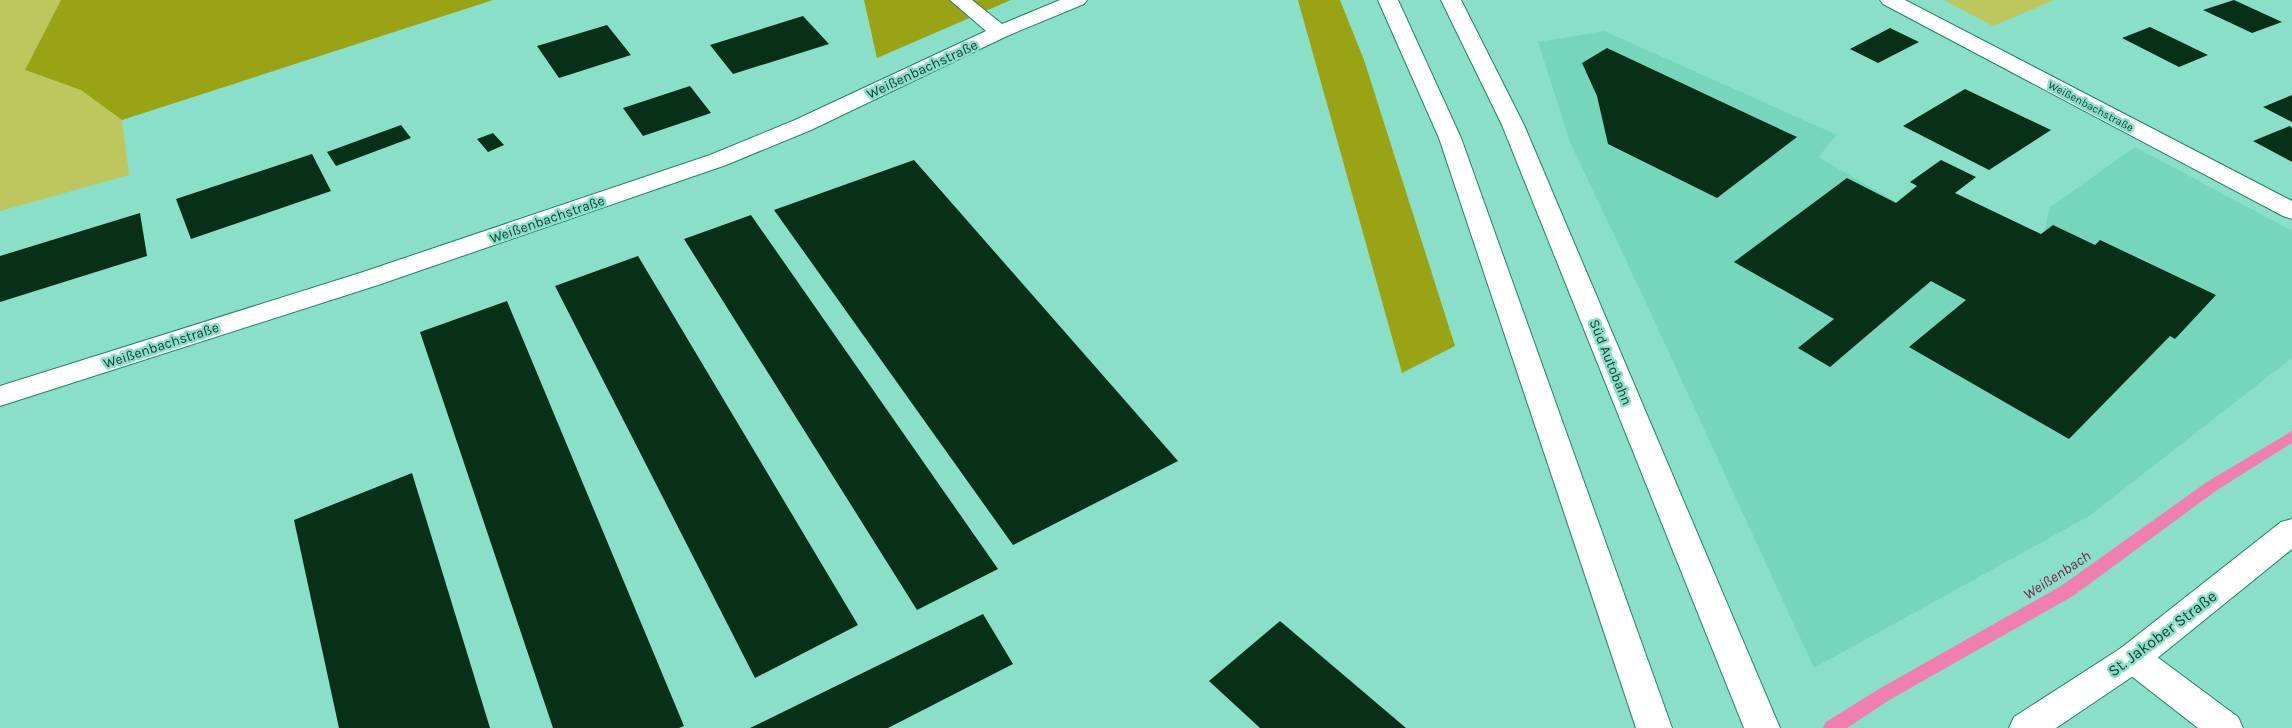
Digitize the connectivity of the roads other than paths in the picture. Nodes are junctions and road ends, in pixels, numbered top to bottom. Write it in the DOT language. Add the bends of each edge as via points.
graph roads {
  1 [pos="960,0"];
  2 [pos="1077,0"];
  3 [pos="1388,0"];
  4 [pos="1451,0"];
  5 [pos="1890,0"];
  6 [pos="1000,32"];
  7 [pos="2292,211"];
  8 [pos="0,396"];
  9 [pos="2292,531"];
  10 [pos="2133,658"];
  11 [pos="1654,728"];
  12 [pos="1762,728"];
  13 [pos="2027,728"];
  14 [pos="2225,728"];
  1 -- 6 [label="main road"];
  2 -- 6 [label="main road, Weißenbachstraße"];
  3 -- 11 [label="main road" via="1450,138"];
  4 -- 12 [label="main road, Süd Autobahn" via="1513,125"];
  5 -- 7 [label="main road, Weißenbachstraße"];
  6 -- 8 [label="main road, Weißenbachstraße" via="803,125 718,160 368,279"];
  9 -- 10 [label="main road, St. Jakober Straße"];
  10 -- 13 [label="main road, St. Jakober Straße"];
  10 -- 14 [label="main road"];
}
